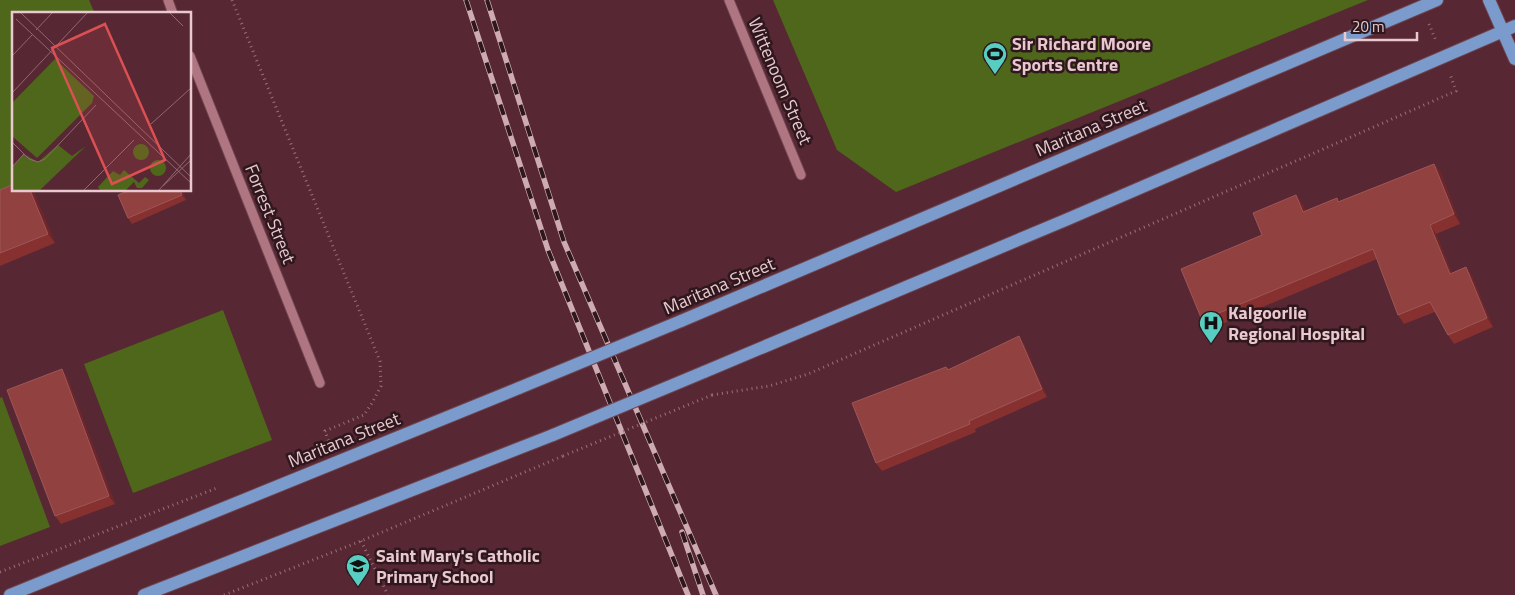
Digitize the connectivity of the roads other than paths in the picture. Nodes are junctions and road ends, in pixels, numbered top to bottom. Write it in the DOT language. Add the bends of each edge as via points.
graph roads {
  1 [pos="168,0"];
  2 [pos="728,0"];
  3 [pos="1437,0"];
  4 [pos="1489,0"];
  5 [pos="172,12"];
  6 [pos="1515,26"];
  7 [pos="1503,31"];
  8 [pos="191,59"];
  9 [pos="1515,59"];
  10 [pos="801,175"];
  11 [pos="320,384"];
  12 [pos="10,595"];
  13 [pos="144,595"];
  1 -- 5 [label="street"];
  2 -- 10 [label="street, Wittenoom Street"];
  3 -- 12 [label="main road, Maritana Street, bridge" via="681,321"];
  4 -- 7 [label="main road"];
  6 -- 7 [label="main road"];
  7 -- 9 [label="main road"];
  7 -- 13 [label="main road, bridge" via="1077,215 553,435"];
  8 -- 11 [label="street, Forrest Street"];
}
